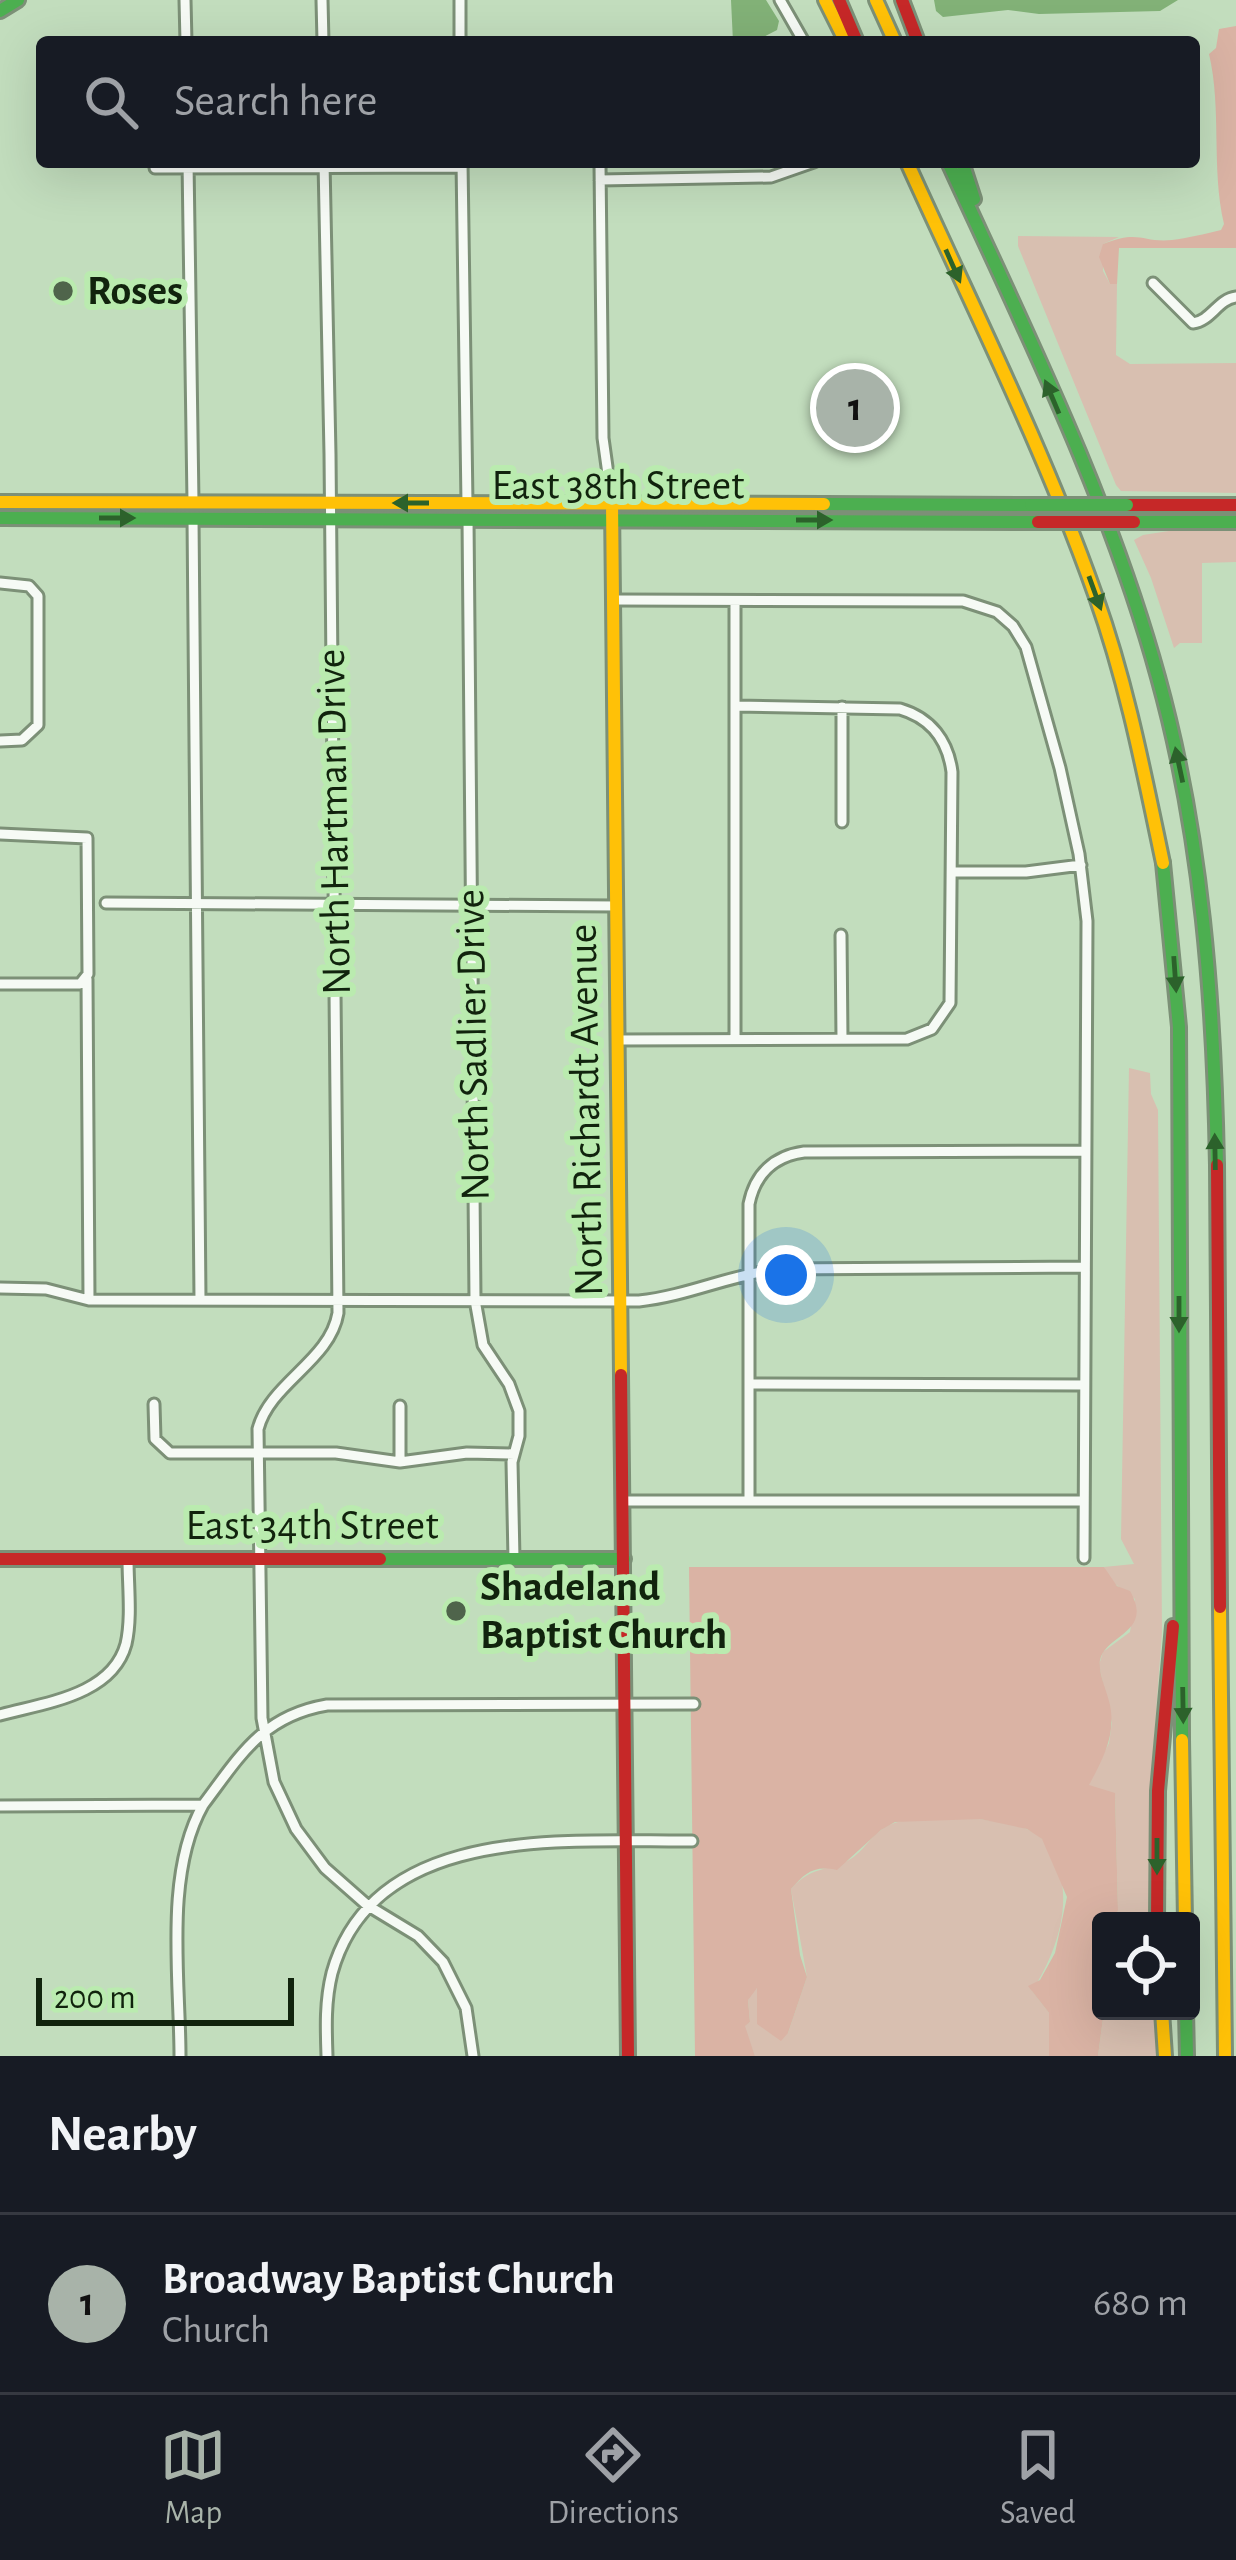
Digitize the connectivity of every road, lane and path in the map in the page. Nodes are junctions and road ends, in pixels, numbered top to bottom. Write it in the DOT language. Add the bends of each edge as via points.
graph roads {
  1 [pos="18,0"];
  2 [pos="185,0"];
  3 [pos="322,0"];
  4 [pos="460,0"];
  5 [pos="780,0"];
  6 [pos="825,0"];
  7 [pos="839,0"];
  8 [pos="876,0"];
  9 [pos="902,0"];
  10 [pos="0,11"];
  11 [pos="186,36"];
  12 [pos="322,36"];
  13 [pos="460,36"];
  14 [pos="801,36"];
  15 [pos="843,36"];
  16 [pos="854,36"];
  17 [pos="892,36"];
  18 [pos="916,36"];
  19 [pos="188,168"];
  20 [pos="324,168"];
  21 [pos="462,168"];
  22 [pos="600,168"];
  23 [pos="797,168"];
  24 [pos="910,168"];
  25 [pos="951,168"];
  26 [pos="964,168"];
  27 [pos="600,180"];
  28 [pos="1000,276"];
  29 [pos="1153,283"];
  30 [pos="1236,297"];
  31 [pos="0,502"];
  32 [pos="193,502"];
  33 [pos="330,503"];
  34 [pos="467,503"];
  35 [pos="613,503"];
  36 [pos="1236,505"];
  37 [pos="0,518"];
  38 [pos="193,518"];
  39 [pos="330,518"];
  40 [pos="468,519"];
  41 [pos="613,522"];
  42 [pos="1236,522"];
  43 [pos="0,583"];
  44 [pos="614,600"];
  45 [pos="735,601"];
  46 [pos="736,706"];
  47 [pos="842,707"];
  48 [pos="0,741"];
  49 [pos="842,822"];
  50 [pos="0,834"];
  51 [pos="1081,865"];
  52 [pos="952,872"];
  53 [pos="106,903"];
  54 [pos="196,903"];
  55 [pos="335,904"];
  56 [pos="472,905"];
  57 [pos="616,906"];
  58 [pos="841,935"];
  59 [pos="87,979"];
  60 [pos="0,984"];
  61 [pos="842,1039"];
  62 [pos="618,1040"];
  63 [pos="736,1040"];
  64 [pos="1084,1151"];
  65 [pos="1084,1268"];
  66 [pos="749,1274"];
  67 [pos="0,1288"];
  68 [pos="89,1300"];
  69 [pos="200,1300"];
  70 [pos="338,1300"];
  71 [pos="476,1300"];
  72 [pos="621,1301"];
  73 [pos="749,1384"];
  74 [pos="1084,1384"];
  75 [pos="154,1404"];
  76 [pos="400,1406"];
  77 [pos="257,1453"];
  78 [pos="514,1454"];
  79 [pos="400,1462"];
  80 [pos="749,1501"];
  81 [pos="1084,1501"];
  82 [pos="623,1502"];
  83 [pos="1084,1558"];
  84 [pos="0,1559"];
  85 [pos="128,1559"];
  86 [pos="259,1559"];
  87 [pos="514,1559"];
  88 [pos="624,1559"];
  89 [pos="1179,1588"];
  90 [pos="625,1704"];
  91 [pos="694,1704"];
  92 [pos="0,1714"];
  93 [pos="263,1731"];
  94 [pos="203,1805"];
  95 [pos="0,1806"];
  96 [pos="692,1841"];
  97 [pos="626,1842"];
  98 [pos="370,1906"];
  99 [pos="1157,1912"];
  100 [pos="1185,1912"];
  101 [pos="1163,2020"];
  102 [pos="1186,2020"];
  103 [pos="181,2056"];
  104 [pos="327,2056"];
  105 [pos="473,2056"];
  106 [pos="628,2056"];
  107 [pos="1165,2056"];
  108 [pos="1186,2056"];
  109 [pos="1225,2056"];
  1 -- 10 [label="main road"];
  2 -- 11 [label="street"];
  3 -- 12 [label="street"];
  4 -- 13 [label="street"];
  5 -- 14 [label="street"];
  6 -- 15 [label="main road"];
  7 -- 16 [label="main road"];
  8 -- 17 [label="main road"];
  9 -- 18 [label="main road"];
  19 -- 32 [label="street"];
  20 -- 33 [label="street, North Hartman Drive"];
  21 -- 34 [label="street"];
  22 -- 27 [label="street, North Richardt Avenue"];
  23 -- 27 [label="street" via="771,177"];
  24 -- 89 [label="main road, one-way" via="1077,544 1126,692 1166,874 1179,1027"];
  25 -- 28 [label="main road"];
  26 -- 28 [label="main road"];
  27 -- 35 [label="street, North Richardt Avenue" via="603,438"];
  109 -- 28 [label="main road, one-way" via="1214,1061 1199,875 1169,719 1129,584"];
  29 -- 30 [label="street" via="1196,323"];
  31 -- 32 [label="main road, East 38th Street"];
  32 -- 33 [label="main road, East 38th Street"];
  34 -- 33 [label="main road, East 38th Street, one-way"];
  33 -- 39 [label="street, North Hartman Drive"];
  34 -- 35 [label="main road, East 38th Street"];
  35 -- 36 [label="main road, East 38th Street, bridge"];
  35 -- 41 [label="main road, North Richardt Avenue"];
  37 -- 38 [label="main road, East 38th Street, one-way"];
  38 -- 39 [label="main road, East 38th Street"];
  38 -- 54 [label="street"];
  39 -- 40 [label="main road, East 38th Street"];
  39 -- 55 [label="street, North Hartman Drive"];
  40 -- 41 [label="main road, East 38th Street"];
  40 -- 56 [label="street, North Sadlier Drive"];
  41 -- 42 [label="main road, East 38th Street, one-way, bridge"];
  41 -- 44 [label="main road, North Richardt Avenue"];
  43 -- 48 [label="street" via="29,586 38,596 38,725 22,740"];
  44 -- 45 [label="street"];
  44 -- 57 [label="main road, North Richardt Avenue"];
  45 -- 46 [label="street"];
  45 -- 51 [label="street" via="963,601 989,608 1029,655"];
  46 -- 47 [label="street"];
  46 -- 63 [label="street"];
  47 -- 49 [label="street"];
  47 -- 52 [label="street" via="900,709 928,723 945,744"];
  50 -- 59 [label="street" via="87,838"];
  51 -- 52 [label="street"];
  51 -- 64 [label="street" via="1088,949"];
  52 -- 61 [label="street" via="952,996 938,1024 907,1039"];
  53 -- 54 [label="street"];
  54 -- 55 [label="street"];
  54 -- 69 [label="street"];
  55 -- 56 [label="street"];
  55 -- 70 [label="street, North Hartman Drive"];
  56 -- 57 [label="street"];
  56 -- 71 [label="street, North Sadlier Drive"];
  57 -- 62 [label="main road, North Richardt Avenue"];
  58 -- 61 [label="street"];
  59 -- 60 [label="street"];
  59 -- 68 [label="street"];
  61 -- 63 [label="street"];
  62 -- 63 [label="street"];
  62 -- 72 [label="main road, North Richardt Avenue"];
  64 -- 65 [label="street"];
  64 -- 66 [label="street" via="805,1152 774,1162 751,1197"];
  65 -- 66 [label="street"];
  65 -- 74 [label="street"];
  66 -- 72 [label="street" via="678,1296"];
  66 -- 73 [label="street"];
  67 -- 68 [label="street"];
  68 -- 69 [label="street"];
  69 -- 70 [label="street"];
  70 -- 71 [label="street"];
  70 -- 77 [label="street, North Hartman Drive" via="329,1339 264,1411"];
  71 -- 72 [label="street"];
  71 -- 78 [label="street, North Sadlier Drive" via="483,1345 518,1407"];
  72 -- 82 [label="main road, North Richardt Avenue"];
  73 -- 74 [label="street"];
  73 -- 80 [label="street"];
  74 -- 81 [label="street"];
  75 -- 77 [label="street" via="156,1442 173,1453"];
  76 -- 79 [label="street"];
  77 -- 79 [label="street"];
  77 -- 86 [label="street, North Hartman Drive"];
  78 -- 79 [label="street"];
  78 -- 87 [label="street, North Sadlier Drive"];
  80 -- 81 [label="street"];
  80 -- 82 [label="street"];
  81 -- 83 [label="street"];
  82 -- 88 [label="main road, North Richardt Avenue"];
  84 -- 85 [label="main road, East 34th Street"];
  85 -- 86 [label="main road, East 34th Street"];
  85 -- 92 [label="street" via="126,1642 105,1676 81,1692"];
  86 -- 87 [label="main road, East 34th Street"];
  86 -- 93 [label="street, North Hartman Drive"];
  87 -- 88 [label="main road, East 34th Street"];
  88 -- 90 [label="main road, North Richardt Avenue"];
  89 -- 99 [label="main road, one-way" via="1157,1792"];
  89 -- 100 [label="main road, one-way"];
  90 -- 91 [label="street"];
  90 -- 93 [label="street" via="327,1705"];
  90 -- 97 [label="main road, North Richardt Avenue"];
  93 -- 94 [label="street"];
  93 -- 98 [label="street, North Hartman Drive" via="274,1783 296,1829 325,1868"];
  94 -- 95 [label="street"];
  94 -- 103 [label="street" via="186,1842 179,1889"];
  96 -- 97 [label="street"];
  97 -- 98 [label="street" via="449,1858 402,1879"];
  97 -- 106 [label="main road, North Richardt Avenue"];
  98 -- 104 [label="street" via="331,1978"];
  98 -- 105 [label="street, North Hartman Drive" via="443,1962 466,2008"];
  101 -- 107 [label="main road"];
  102 -- 108 [label="main road"];
}
